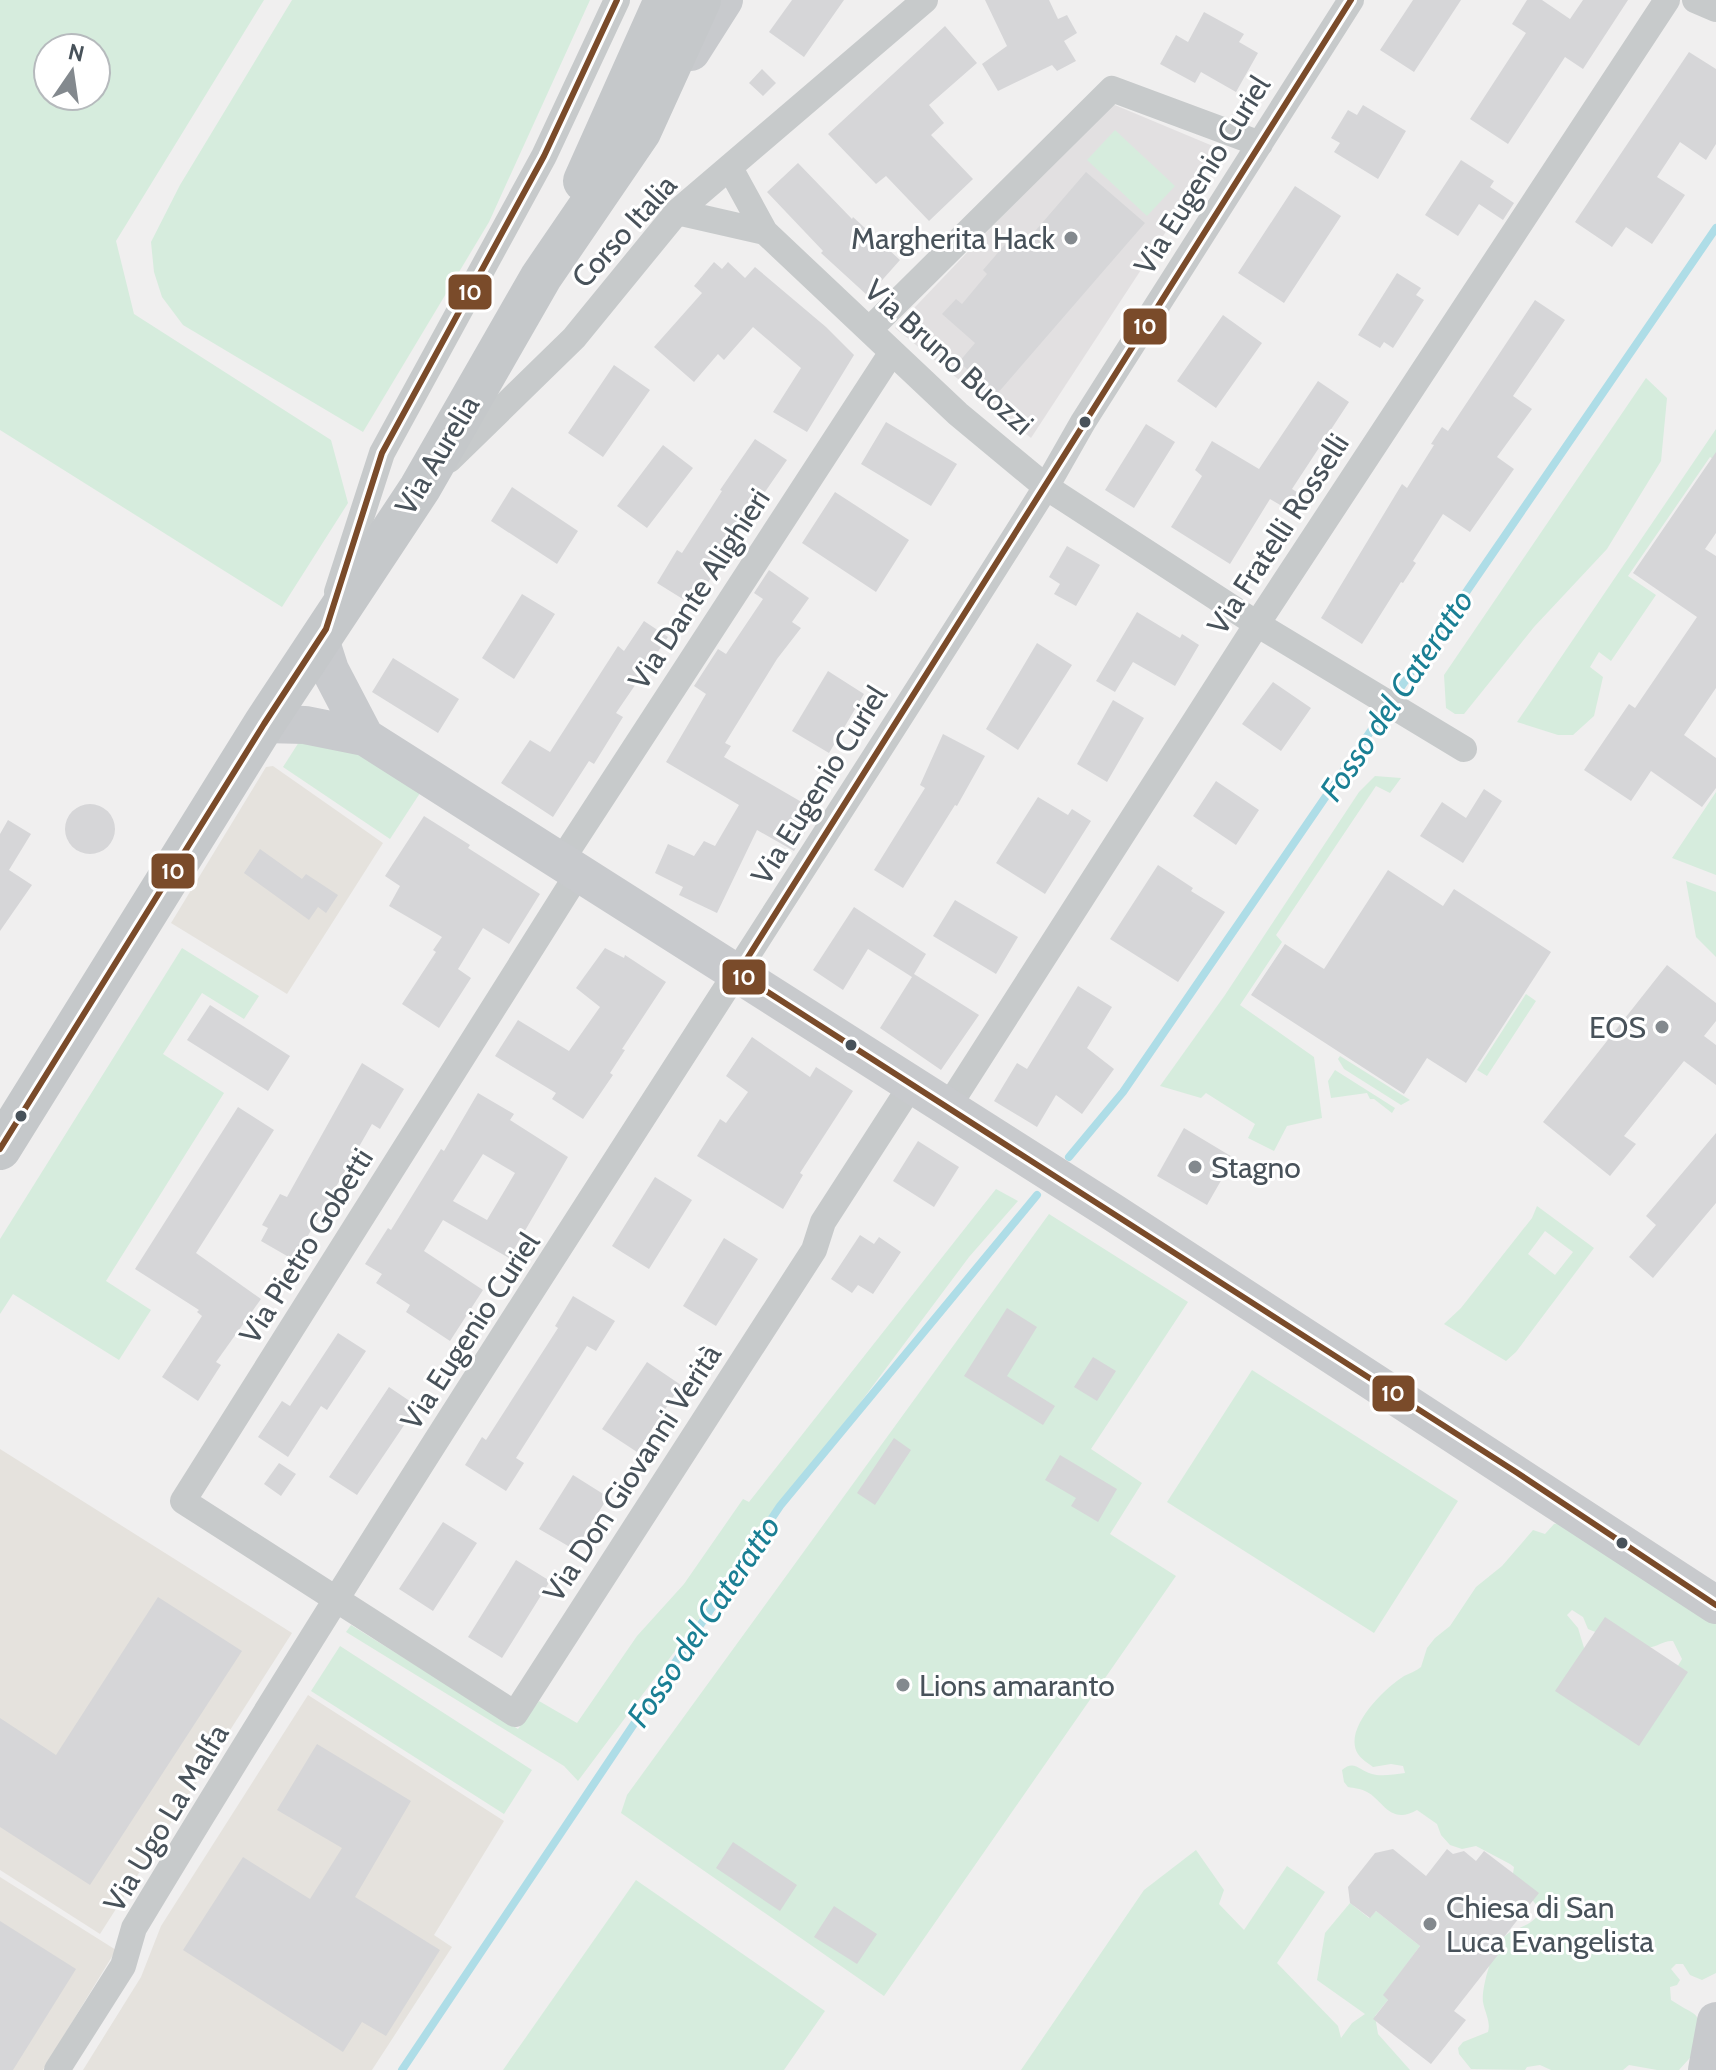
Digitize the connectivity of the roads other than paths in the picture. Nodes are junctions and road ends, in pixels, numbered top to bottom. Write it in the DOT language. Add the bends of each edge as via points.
graph roads {
  1 [pos="617,0"];
  2 [pos="665,0"];
  3 [pos="700,0"];
  4 [pos="724,0"];
  5 [pos="925,0"];
  6 [pos="1351,0"];
  7 [pos="1667,0"];
  8 [pos="1695,0"];
  9 [pos="1716,9"];
  10 [pos="640,132"];
  11 [pos="1260,144"];
  12 [pos="730,168"];
  13 [pos="677,212"];
  14 [pos="765,232"];
  15 [pos="541,277"];
  16 [pos="869,330"];
  17 [pos="892,352"];
  18 [pos="1046,487"];
  19 [pos="420,488"];
  20 [pos="1257,624"];
  21 [pos="323,634"];
  22 [pos="264,724"];
  23 [pos="365,737"];
  24 [pos="1464,749"];
  25 [pos="570,866"];
  26 [pos="738,973"];
  27 [pos="912,1084"];
  28 [pos="948,1107"];
  29 [pos="0,1149"];
  30 [pos="335,1601"];
  31 [pos="1716,1605"];
  32 [pos="57,2070"];
  1 -- 21 [label="street" via="544,156 382,453"];
  2 -- 15 [label="main road, Via Aurelia"];
  3 -- 10 [label="main road, Via Aurelia"];
  4 -- 10 [label="street"];
  5 -- 12 [label="street, Corso Italia"];
  6 -- 11 [label="street, Via Eugenio Curiel"];
  7 -- 20 [label="street, Via Fratelli Rosselli"];
  8 -- 9 [label="street"];
  10 -- 15 [label="main road, Via Aurelia"];
  11 -- 16 [label="street" via="1112,89"];
  11 -- 18 [label="street, Via Eugenio Curiel"];
  12 -- 13 [label="street, Corso Italia"];
  12 -- 14 [label="street, Via Bruno Buozzi"];
  13 -- 14 [label="street"];
  13 -- 19 [label="street, Corso Italia" via="574,338"];
  14 -- 16 [label="street, Via Bruno Buozzi"];
  15 -- 19 [label="main road, Via Aurelia"];
  16 -- 17 [label="street, Via Bruno Buozzi"];
  17 -- 18 [label="street, Via Bruno Buozzi"];
  17 -- 25 [label="street, Via Dante Alighieri"];
  18 -- 20 [label="street, Via Bruno Buozzi"];
  18 -- 26 [label="street, Via Eugenio Curiel"];
  19 -- 21 [label="main road, Via Aurelia"];
  20 -- 24 [label="street, Via Bruno Buozzi"];
  20 -- 28 [label="street, Via Fratelli Rosselli"];
  21 -- 22 [label="main road, Via Aurelia"];
  21 -- 23 [label="street" via="330,670"];
  22 -- 23 [label="street" via="305,725"];
  22 -- 29 [label="main road, Via Aurelia"];
  23 -- 25 [label="street"];
  25 -- 26 [label="street"];
  25 -- 30 [label="street, Via Pietro Gobetti" via="183,1501"];
  26 -- 27 [label="street"];
  26 -- 30 [label="street, Via Eugenio Curiel"];
  27 -- 28 [label="street"];
  27 -- 30 [label="street, Via Don Giovanni Verità" via="823,1222 814,1250 515,1714"];
  28 -- 31 [label="street"];
  30 -- 32 [label="street, Via Ugo La Malfa" via="134,1928 123,1966"];
}
